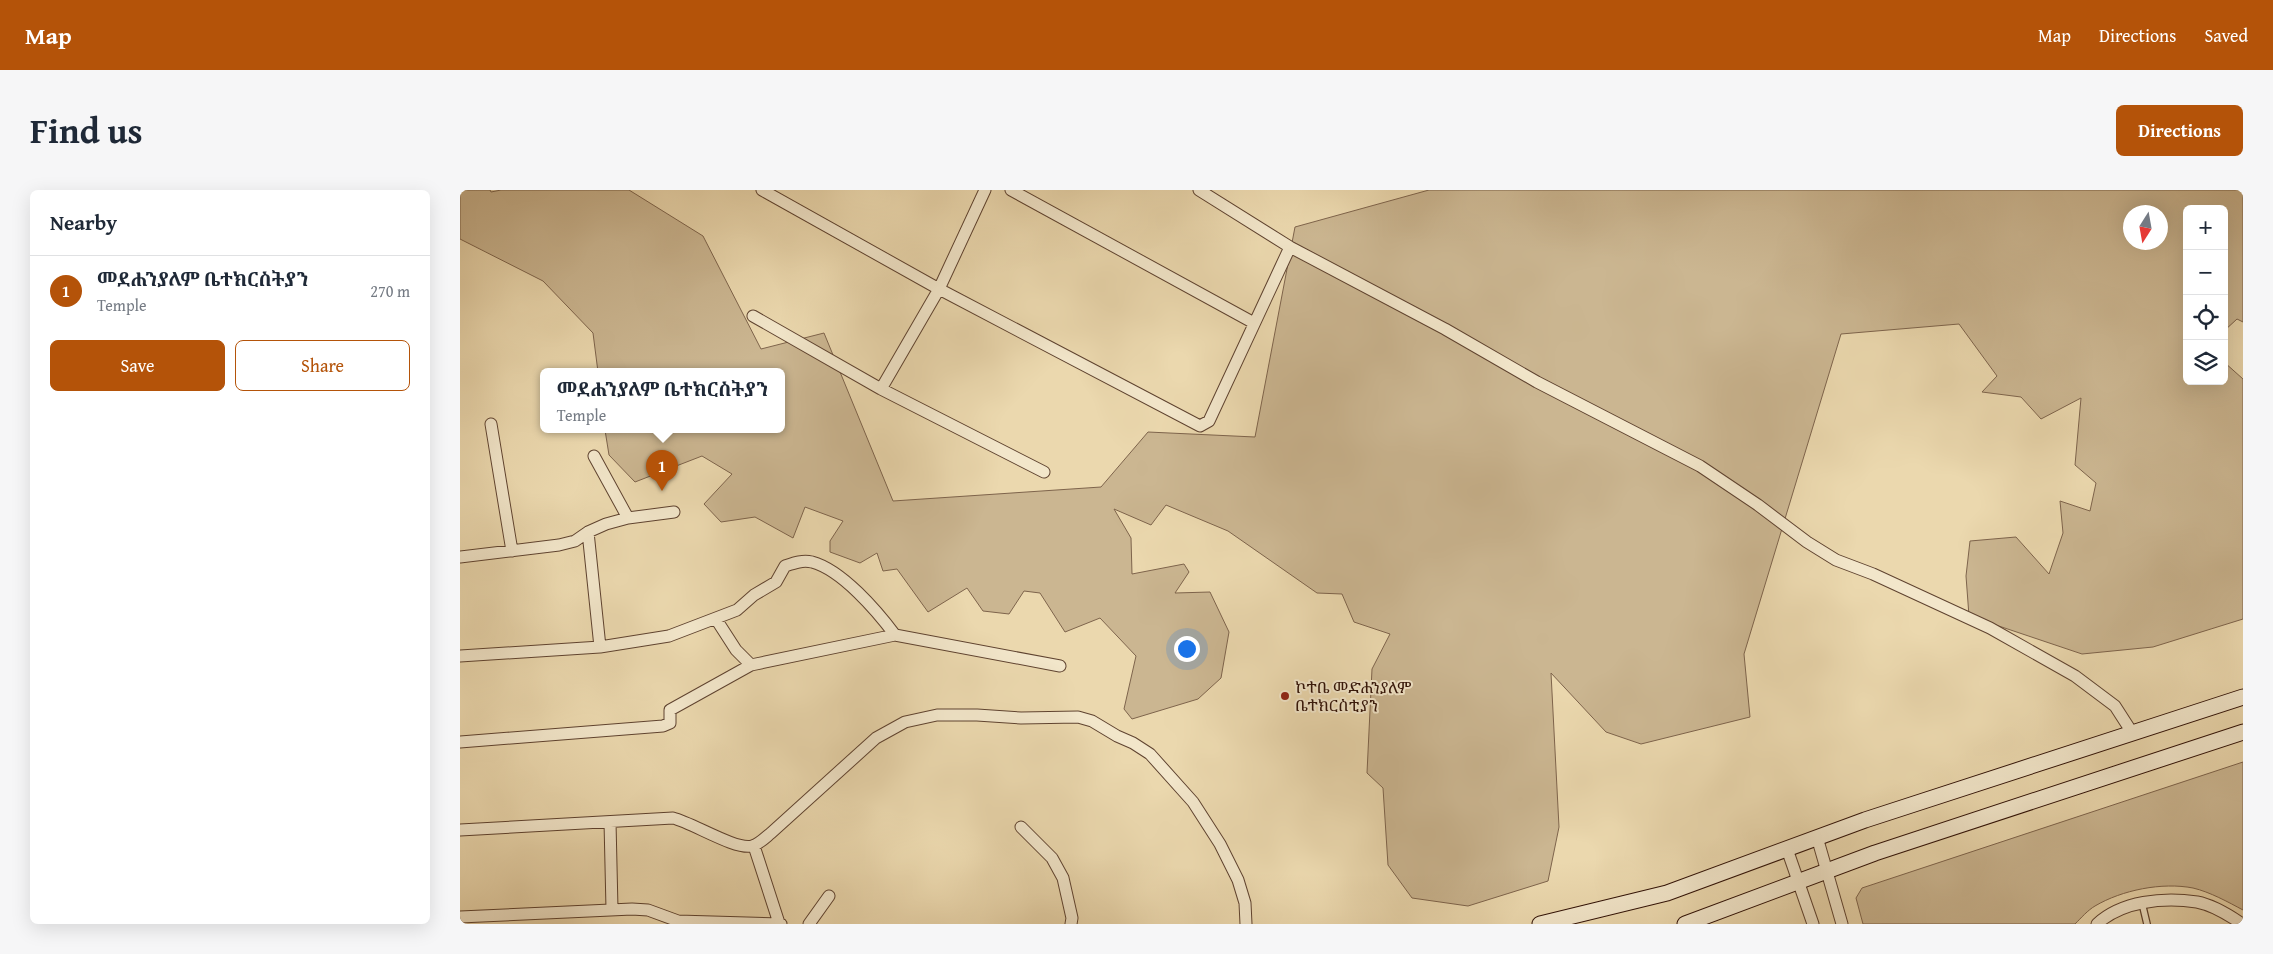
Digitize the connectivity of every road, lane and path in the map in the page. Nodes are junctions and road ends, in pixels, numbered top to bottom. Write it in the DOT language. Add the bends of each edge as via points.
graph roads {
  1 [pos="762,190"];
  2 [pos="986,190"];
  3 [pos="1011,190"];
  4 [pos="1199,190"];
  5 [pos="1290,247"];
  6 [pos="939,289"];
  7 [pos="752,316"];
  8 [pos="1254,323"];
  9 [pos="881,390"];
  10 [pos="491,424"];
  11 [pos="594,456"];
  12 [pos="1044,472"];
  13 [pos="674,512"];
  14 [pos="628,518"];
  15 [pos="588,532"];
  16 [pos="512,551"];
  17 [pos="460,557"];
  18 [pos="716,619"];
  19 [pos="895,635"];
  20 [pos="600,647"];
  21 [pos="460,656"];
  22 [pos="751,665"];
  23 [pos="1060,666"];
  24 [pos="2243,697"];
  25 [pos="2243,732"];
  26 [pos="2133,734"];
  27 [pos="460,742"];
  28 [pos="610,822"];
  29 [pos="1022,827"];
  30 [pos="460,830"];
  31 [pos="1817,837"];
  32 [pos="754,846"];
  33 [pos="1786,849"];
  34 [pos="1827,871"];
  35 [pos="1798,882"];
  36 [pos="829,896"];
  37 [pos="2142,903"];
  38 [pos="612,909"];
  39 [pos="460,916"];
  40 [pos="780,924"];
  41 [pos="809,924"];
  42 [pos="1071,924"];
  43 [pos="1246,924"];
  44 [pos="1540,924"];
  45 [pos="1685,924"];
  46 [pos="1813,924"];
  47 [pos="1842,924"];
  48 [pos="2097,924"];
  49 [pos="2147,924"];
  50 [pos="2242,924"];
  1 -- 6 [label="street"];
  2 -- 6 [label="street"];
  3 -- 8 [label="street"];
  4 -- 5 [label="street"];
  5 -- 8 [label="street"];
  5 -- 26 [label="street" via="1537,382 1700,466 1836,560 1990,628 2075,676 2115,706"];
  6 -- 8 [label="street" via="1200,426 1209,421"];
  6 -- 9 [label="street"];
  7 -- 9 [label="street"];
  9 -- 12 [label="street"];
  10 -- 16 [label="street"];
  11 -- 14 [label="street"];
  13 -- 14 [label="street"];
  14 -- 15 [label="street"];
  15 -- 16 [label="street" via="575,541"];
  15 -- 20 [label="street"];
  16 -- 17 [label="street"];
  18 -- 19 [label="street" via="737,610 754,594 776,582 785,566 802,561 839,576"];
  18 -- 20 [label="street" via="669,636"];
  18 -- 22 [label="street" via="736,650"];
  19 -- 22 [label="street"];
  19 -- 23 [label="street"];
  20 -- 21 [label="street"];
  22 -- 27 [label="street" via="670,710 670,723 664,726"];
  24 -- 26 [label="main road"];
  25 -- 34 [label="main road"];
  26 -- 31 [label="main road"];
  28 -- 30 [label="street"];
  28 -- 32 [label="street" via="673,818 687,821 733,844"];
  28 -- 38 [label="street"];
  29 -- 42 [label="street" via="1052,858 1063,878"];
  31 -- 33 [label="main road"];
  31 -- 34 [label="street"];
  32 -- 40 [label="street"];
  32 -- 43 [label="street" via="876,738 905,722 937,715 1078,717 1092,721 1150,754 1193,802 1238,880 1245,903"];
  33 -- 35 [label="street"];
  33 -- 44 [label="main road" via="1667,893"];
  34 -- 35 [label="main road"];
  34 -- 47 [label="street"];
  35 -- 45 [label="main road"];
  35 -- 46 [label="street"];
  36 -- 41 [label="street"];
  37 -- 48 [label="street" via="2106,916"];
  37 -- 49 [label="lane"];
  37 -- 50 [label="street" via="2198,902 2225,912"];
  38 -- 39 [label="street"];
  38 -- 40 [label="street" via="648,910 678,921"];
}
